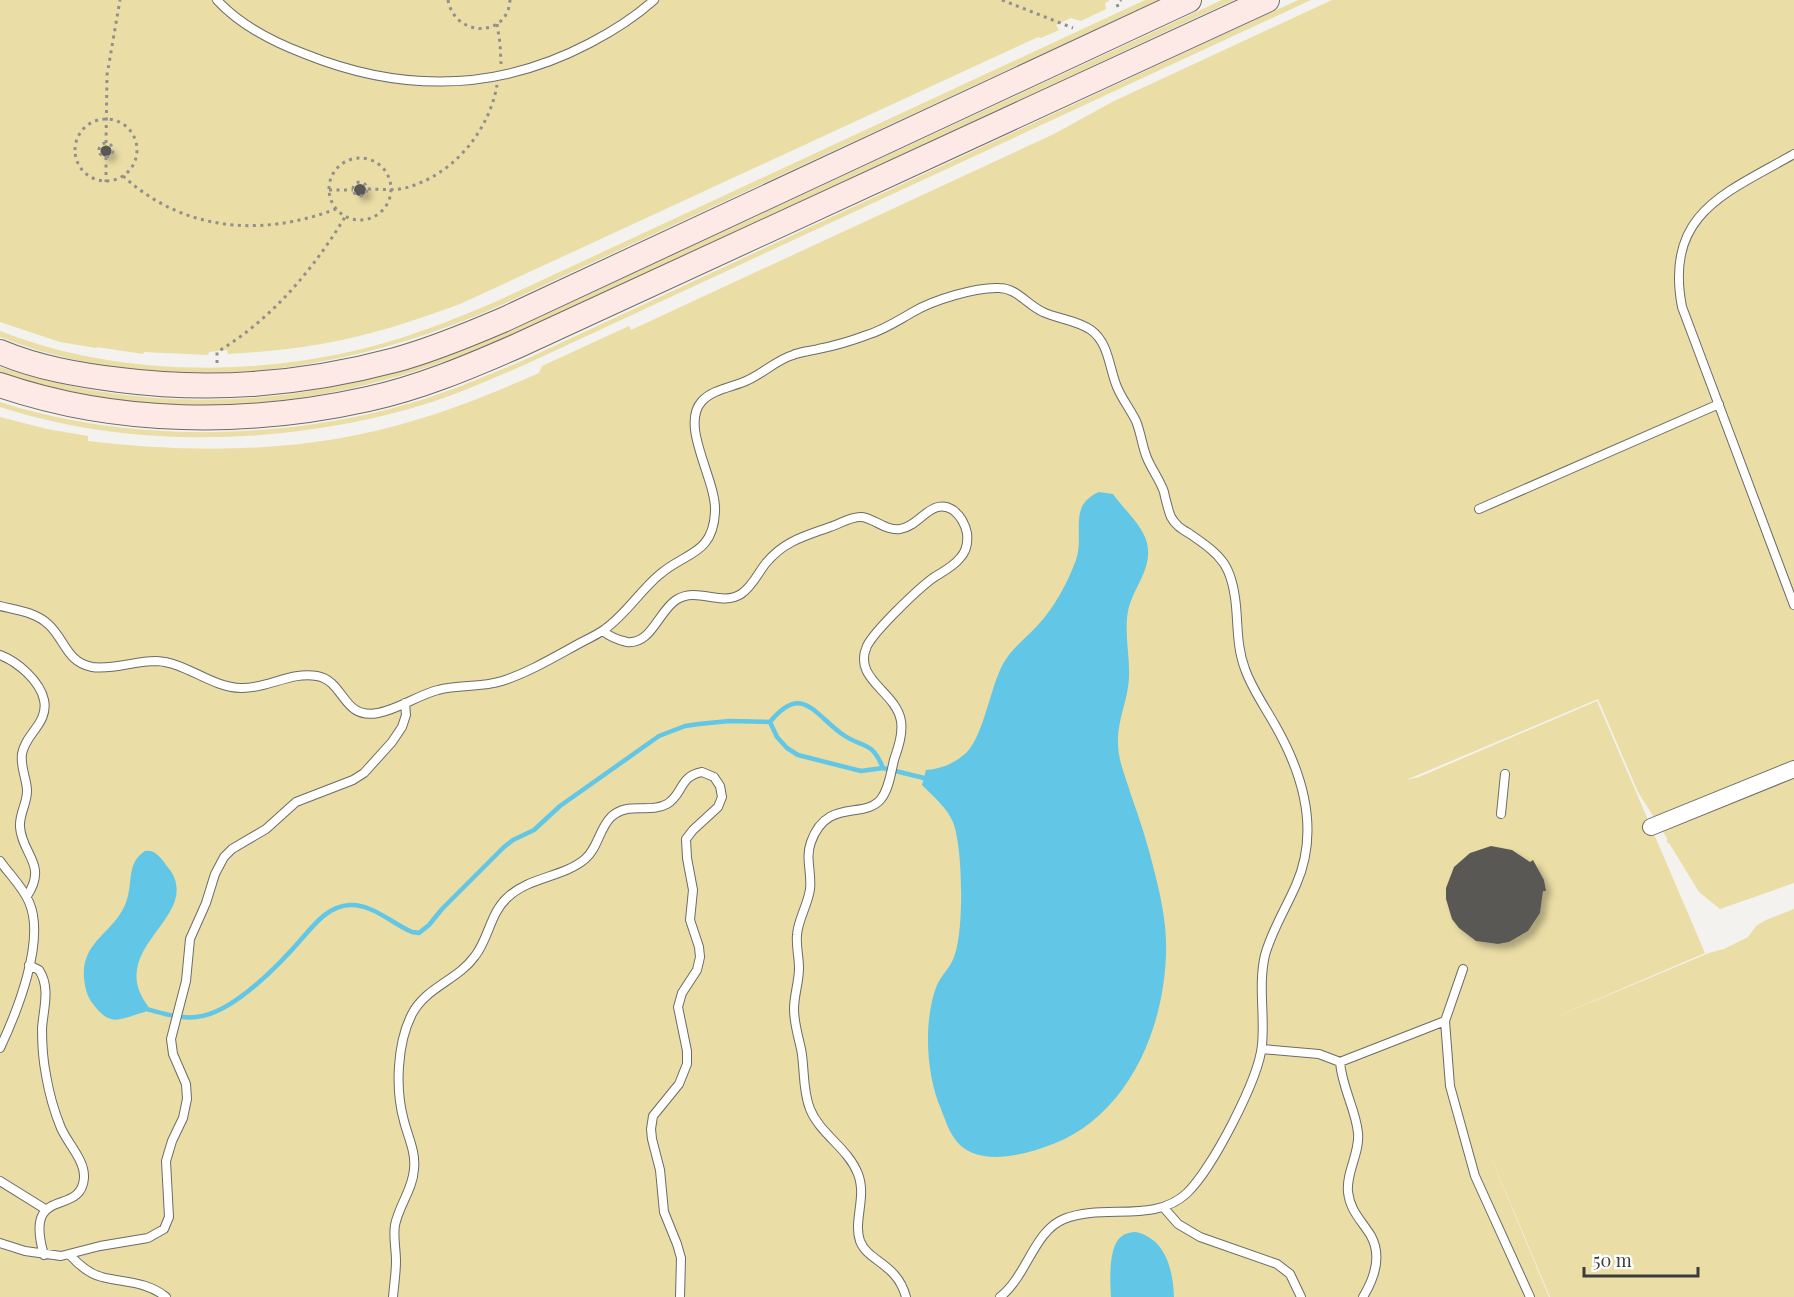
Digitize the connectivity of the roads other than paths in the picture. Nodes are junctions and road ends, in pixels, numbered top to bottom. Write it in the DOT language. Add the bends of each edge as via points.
graph roads {
  1 [pos="217,0"];
  2 [pos="654,0"];
  3 [pos="1189,0"];
  4 [pos="1267,0"];
  5 [pos="1794,154"];
  6 [pos="0,352"];
  7 [pos="0,385"];
  8 [pos="1719,404"];
  9 [pos="1479,509"];
  10 [pos="1794,605"];
  11 [pos="0,606"];
  12 [pos="603,631"];
  13 [pos="0,655"];
  14 [pos="405,703"];
  15 [pos="1794,769"];
  16 [pos="1504,774"];
  17 [pos="1501,814"];
  18 [pos="1651,827"];
  19 [pos="0,861"];
  20 [pos="27,896"];
  21 [pos="29,965"];
  22 [pos="1463,969"];
  23 [pos="1445,1021"];
  24 [pos="0,1048"];
  25 [pos="1262,1049"];
  26 [pos="1340,1062"];
  27 [pos="0,1181"];
  28 [pos="1164,1208"];
  29 [pos="45,1209"];
  30 [pos="0,1244"];
  31 [pos="44,1255"];
  32 [pos="70,1255"];
  33 [pos="166,1297"];
  34 [pos="393,1297"];
  35 [pos="680,1297"];
  36 [pos="906,1297"];
  37 [pos="1000,1297"];
  38 [pos="1302,1297"];
  39 [pos="1363,1297"];
  40 [pos="1530,1297"];
  1 -- 2 [label="lane" via="227,11 291,49 343,68 435,82 499,77 535,68 618,27"];
  3 -- 6 [label="street" via="503,320 397,359 291,381 209,386 99,377 52,369"];
  4 -- 7 [label="street" via="517,346 405,389 295,412 218,417 146,416 77,406"];
  5 -- 8 [label="lane" via="1701,213 1682,246 1678,262 1682,307"];
  8 -- 9 [label="lane"];
  8 -- 10 [label="lane"];
  11 -- 14 [label="lane" via="45,621 73,659 88,666 165,662 218,683 246,688 293,677 317,676 329,680 350,706 361,713 377,713"];
  12 -- 14 [label="lane" via="509,679 479,687 442,689"];
  12 -- 25 [label="lane" via="661,573 700,550 709,538 715,518 714,494 694,423 697,408 707,397 751,379 790,355 870,335 929,304 976,291 1006,288 1043,312 1088,328 1102,341 1170,516 1215,551 1226,566 1235,596 1237,638 1244,666 1287,747 1306,805 1308,840 1303,868 1264,963"];
  12 -- 36 [label="lane" via="616,639 635,642 644,638 665,609 679,598 693,594 739,596 789,542 858,518 900,529 935,508 948,507 964,524 967,537 958,561 918,591 872,638 865,653 867,674 891,698 900,719 901,736 884,794 877,802 838,813 817,829 808,854 809,893 797,932 799,966 794,1011 810,1108 860,1178 861,1241 896,1275"];
  13 -- 20 [label="lane" via="29,676 45,702 42,718 22,756 27,793 20,828 35,873"];
  14 -- 32 [label="lane" via="402,727 364,773 296,802 266,830 224,857 190,939 186,981 171,1039 186,1084 187,1100 166,1161 166,1226 148,1238"];
  15 -- 18 [label="street"];
  16 -- 17 [label="lane"];
  19 -- 20 [label="lane"];
  20 -- 21 [label="lane" via="34,932"];
  21 -- 24 [label="lane"];
  21 -- 29 [label="lane" via="39,970 44,979 43,1052 50,1092 61,1128 84,1172 77,1194"];
  22 -- 23 [label="lane"];
  23 -- 26 [label="lane"];
  23 -- 40 [label="lane" via="1450,1086 1469,1159"];
  25 -- 26 [label="lane" via="1319,1054"];
  25 -- 28 [label="lane" via="1242,1103 1212,1157 1189,1191"];
  26 -- 39 [label="lane" via="1358,1133 1348,1192 1376,1253 1375,1272"];
  27 -- 29 [label="lane"];
  28 -- 37 [label="lane" via="1081,1215 1056,1223 1043,1236 1012,1288"];
  28 -- 38 [label="lane" via="1178,1224 1200,1237 1277,1264 1290,1274"];
  29 -- 31 [label="lane" via="38,1231"];
  30 -- 31 [label="lane"];
  31 -- 32 [label="lane"];
  32 -- 33 [label="lane" via="95,1275 147,1285"];
  34 -- 35 [label="lane" via="396,1221 414,1171 414,1152 398,1087 401,1054 412,1014 429,993 475,957 507,897 531,882 586,859 616,813 663,806 674,798 688,776 702,772 714,777 722,797 718,807 686,839 693,890 690,920 700,957 678,1007 687,1064 679,1084 653,1116 651,1129 664,1212 681,1258"];
}
